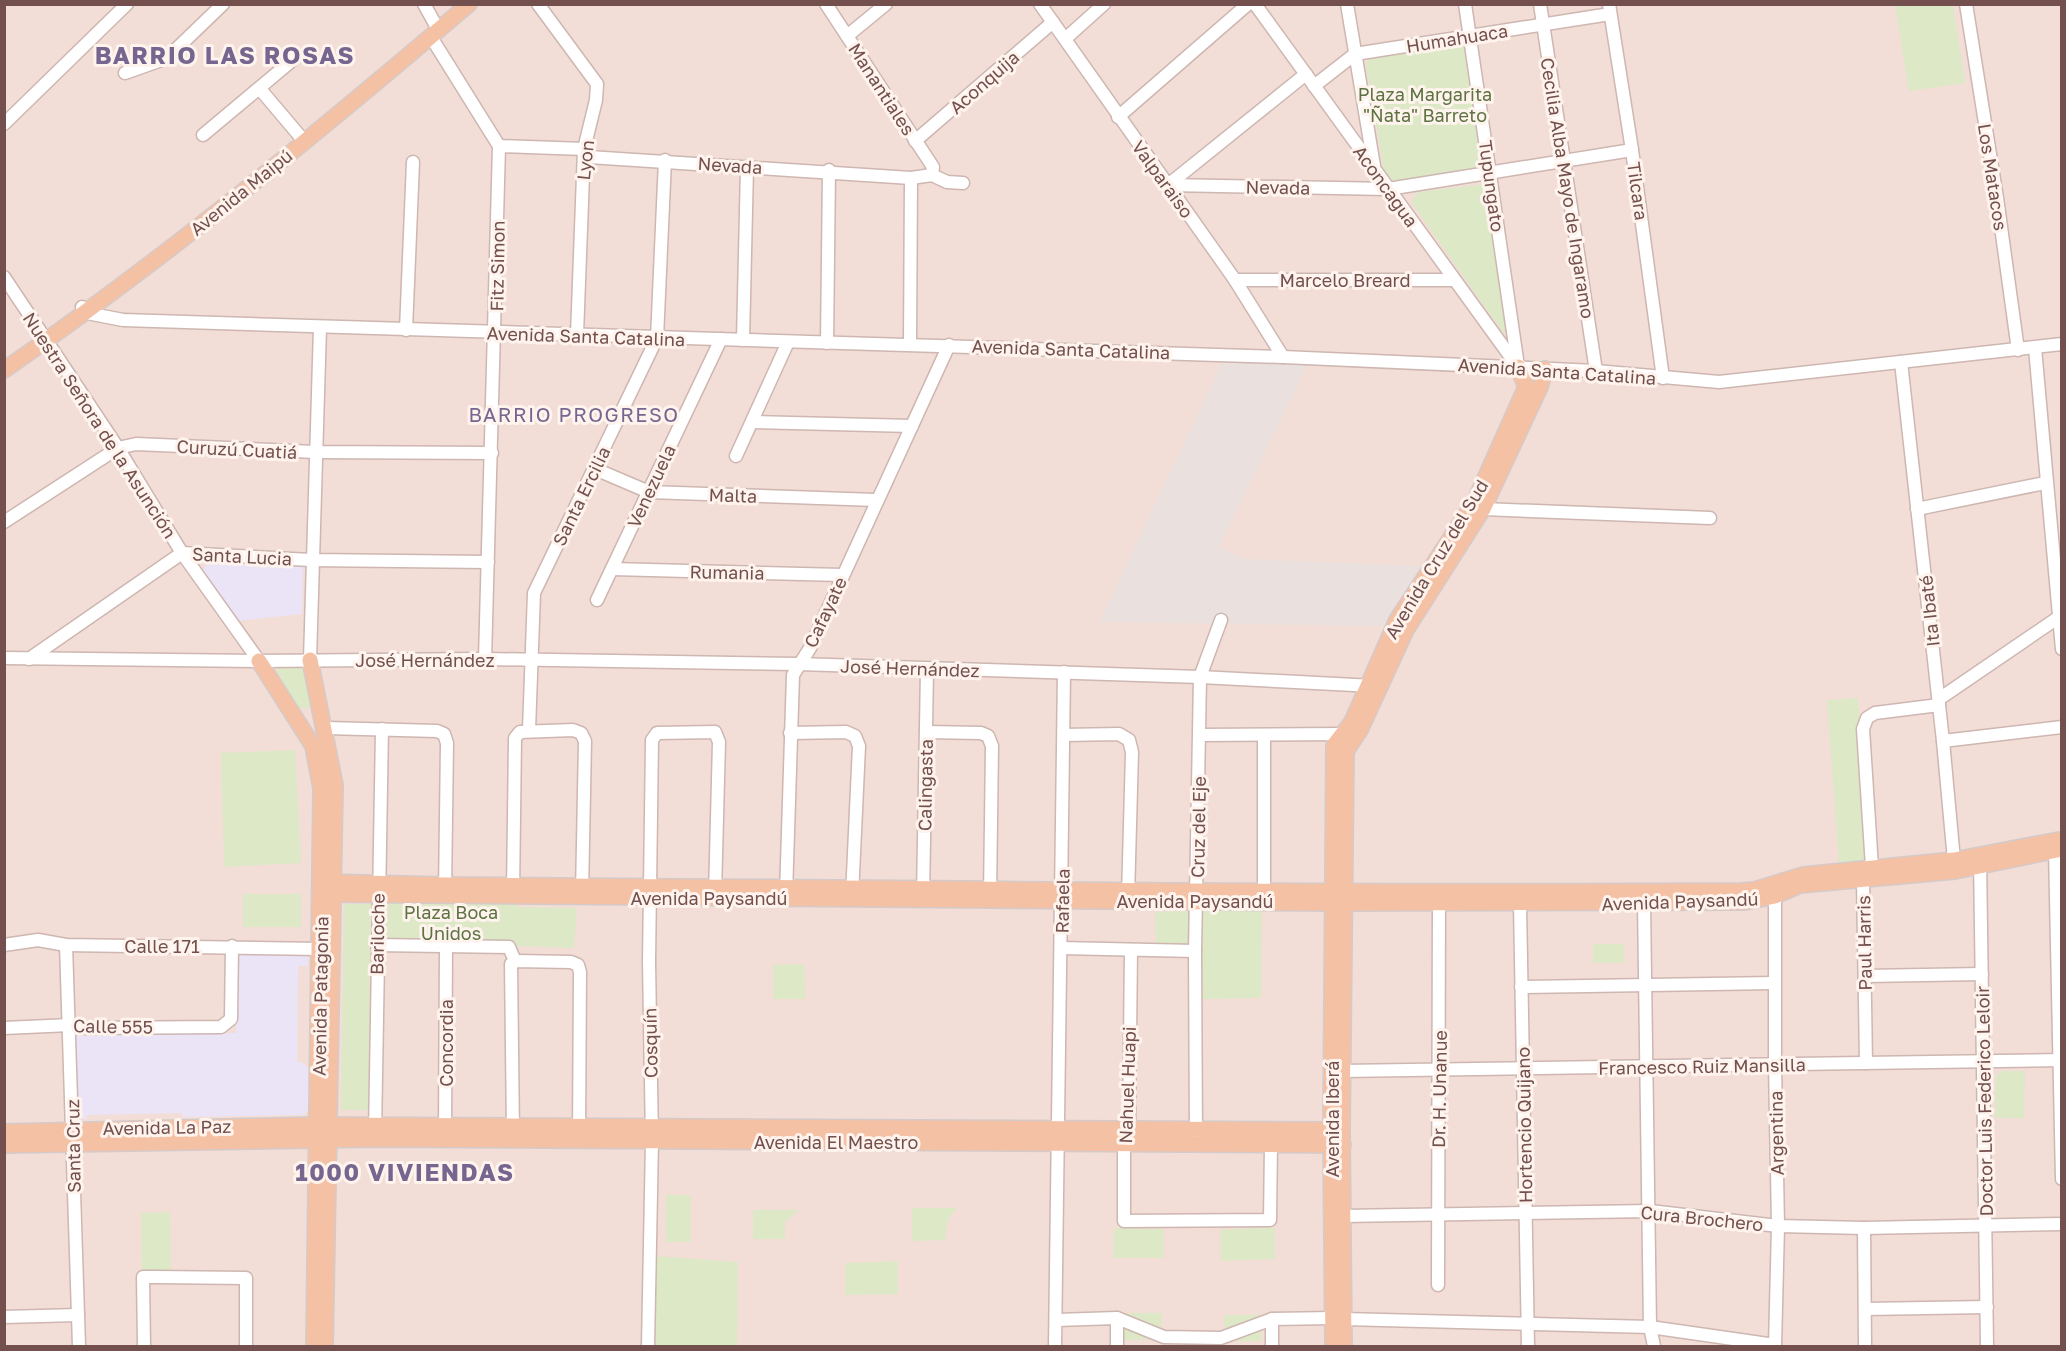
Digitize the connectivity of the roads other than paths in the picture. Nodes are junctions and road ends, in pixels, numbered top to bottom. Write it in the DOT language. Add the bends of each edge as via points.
graph roads {
  1 [pos="127,4"];
  2 [pos="223,4"];
  3 [pos="424,4"];
  4 [pos="455,4"];
  5 [pos="470,4"];
  6 [pos="538,4"];
  7 [pos="826,4"];
  8 [pos="886,4"];
  9 [pos="1040,4"];
  10 [pos="1104,4"];
  11 [pos="1248,4"];
  12 [pos="1256,4"];
  13 [pos="1347,4"];
  14 [pos="1465,4"];
  15 [pos="1540,4"];
  16 [pos="1966,4"];
  17 [pos="1610,9"];
  18 [pos="1053,22"];
  19 [pos="1543,24"];
  20 [pos="434,30"];
  21 [pos="847,36"];
  22 [pos="1469,36"];
  23 [pos="1065,39"];
  24 [pos="1355,54"];
  25 [pos="296,58"];
  26 [pos="125,73"];
  27 [pos="1306,74"];
  28 [pos="1314,86"];
  29 [pos="260,89"];
  30 [pos="1118,117"];
  31 [pos="4,124"];
  32 [pos="203,135"];
  33 [pos="300,138"];
  34 [pos="915,141"];
  35 [pos="499,146"];
  36 [pos="584,148"];
  37 [pos="1632,150"];
  38 [pos="665,160"];
  39 [pos="413,162"];
  40 [pos="1562,162"];
  41 [pos="747,166"];
  42 [pos="829,171"];
  43 [pos="1375,171"];
  44 [pos="1490,172"];
  45 [pos="932,175"];
  46 [pos="911,178"];
  47 [pos="963,183"];
  48 [pos="1168,185"];
  49 [pos="1388,189"];
  50 [pos="4,277"];
  51 [pos="1235,280"];
  52 [pos="1454,280"];
  53 [pos="85,310"];
  54 [pos="320,327"];
  55 [pos="406,330"];
  56 [pos="496,332"];
  57 [pos="577,335"];
  58 [pos="45,337"];
  59 [pos="657,338"];
  60 [pos="721,339"];
  61 [pos="743,340"];
  62 [pos="788,342"];
  63 [pos="827,342"];
  64 [pos="910,344"];
  65 [pos="2061,344"];
  66 [pos="949,345"];
  67 [pos="2035,348"];
  68 [pos="2018,350"];
  69 [pos="1283,357"];
  70 [pos="4,360"];
  71 [pos="1901,362"];
  72 [pos="1518,367"];
  73 [pos="1545,369"];
  74 [pos="4,370"];
  75 [pos="1596,371"];
  76 [pos="1663,378"];
  77 [pos="752,422"];
  78 [pos="912,426"];
  79 [pos="118,448"];
  80 [pos="315,452"];
  81 [pos="492,453"];
  82 [pos="736,456"];
  83 [pos="595,469"];
  84 [pos="2045,483"];
  85 [pos="649,492"];
  86 [pos="876,500"];
  87 [pos="1483,509"];
  88 [pos="1917,509"];
  89 [pos="1710,518"];
  90 [pos="4,522"];
  91 [pos="182,553"];
  92 [pos="311,560"];
  93 [pos="488,562"];
  94 [pos="612,569"];
  95 [pos="842,575"];
  96 [pos="597,600"];
  97 [pos="2060,615"];
  98 [pos="1221,620"];
  99 [pos="2061,649"];
  100 [pos="6,655"];
  101 [pos="29,659"];
  102 [pos="485,659"];
  103 [pos="310,660"];
  104 [pos="531,660"];
  105 [pos="259,661"];
  106 [pos="798,664"];
  107 [pos="927,670"];
  108 [pos="1064,672"];
  109 [pos="1200,677"];
  110 [pos="1373,686"];
  111 [pos="1939,702"];
  112 [pos="322,710"];
  113 [pos="297,718"];
  114 [pos="2061,727"];
  115 [pos="326,728"];
  116 [pos="382,729"];
  117 [pos="525,731"];
  118 [pos="926,732"];
  119 [pos="790,733"];
  120 [pos="1064,735"];
  121 [pos="1200,735"];
  122 [pos="1264,735"];
  123 [pos="1342,735"];
  124 [pos="1943,741"];
  125 [pos="2059,846"];
  126 [pos="1954,860"];
  127 [pos="1980,861"];
  128 [pos="1868,873"];
  129 [pos="328,888"];
  130 [pos="377,890"];
  131 [pos="1775,890"];
  132 [pos="445,891"];
  133 [pos="514,891"];
  134 [pos="582,892"];
  135 [pos="650,892"];
  136 [pos="715,892"];
  137 [pos="786,893"];
  138 [pos="852,894"];
  139 [pos="923,894"];
  140 [pos="990,894"];
  141 [pos="1062,894"];
  142 [pos="1128,895"];
  143 [pos="1196,895"];
  144 [pos="1264,895"];
  145 [pos="1338,898"];
  146 [pos="1439,898"];
  147 [pos="1644,903"];
  148 [pos="1520,904"];
  149 [pos="4,945"];
  150 [pos="66,945"];
  151 [pos="376,945"];
  152 [pos="232,946"];
  153 [pos="446,946"];
  154 [pos="1061,948"];
  155 [pos="321,949"];
  156 [pos="1131,950"];
  157 [pos="1195,951"];
  158 [pos="513,963"];
  159 [pos="1982,974"];
  160 [pos="1865,976"];
  161 [pos="1774,983"];
  162 [pos="1646,984"];
  163 [pos="1521,987"];
  164 [pos="70,1025"];
  165 [pos="4,1028"];
  166 [pos="2060,1060"];
  167 [pos="1983,1062"];
  168 [pos="1866,1063"];
  169 [pos="1774,1065"];
  170 [pos="1646,1066"];
  171 [pos="1523,1069"];
  172 [pos="1439,1070"];
  173 [pos="1342,1071"];
  174 [pos="4,1132"];
  175 [pos="323,1132"];
  176 [pos="375,1132"];
  177 [pos="445,1132"];
  178 [pos="513,1133"];
  179 [pos="579,1134"];
  180 [pos="652,1134"];
  181 [pos="74,1136"];
  182 [pos="1057,1136"];
  183 [pos="1127,1137"];
  184 [pos="1196,1137"];
  185 [pos="1337,1138"];
  186 [pos="4,1145"];
  187 [pos="1271,1145"];
  188 [pos="2061,1179"];
  189 [pos="1650,1211"];
  190 [pos="1526,1213"];
  191 [pos="1437,1215"];
  192 [pos="1343,1216"];
  193 [pos="2061,1224"];
  194 [pos="1986,1225"];
  195 [pos="1778,1226"];
  196 [pos="1864,1228"];
  197 [pos="1438,1286"];
  198 [pos="1987,1307"];
  199 [pos="1865,1309"];
  200 [pos="78,1315"];
  201 [pos="4,1317"];
  202 [pos="1117,1318"];
  203 [pos="1272,1319"];
  204 [pos="1338,1319"];
  205 [pos="1056,1320"];
  206 [pos="1528,1323"];
  207 [pos="1650,1327"];
  208 [pos="1775,1346"];
  209 [pos="79,1347"];
  210 [pos="144,1347"];
  211 [pos="246,1347"];
  212 [pos="314,1347"];
  213 [pos="325,1347"];
  214 [pos="648,1347"];
  215 [pos="1055,1347"];
  216 [pos="1117,1347"];
  217 [pos="1272,1347"];
  218 [pos="1333,1347"];
  219 [pos="1344,1347"];
  220 [pos="1528,1347"];
  221 [pos="1654,1347"];
  222 [pos="1865,1347"];
  223 [pos="1987,1347"];
  1 -- 31 [label="street"];
  2 -- 26 [label="street" via="167,58"];
  3 -- 20 [label="street"];
  4 -- 20 [label="main road, Avenida Maipú"];
  5 -- 20 [label="main road, Avenida Maipú"];
  6 -- 36 [label="street, Lyon" via="597,84"];
  7 -- 21 [label="street, Manantiales"];
  8 -- 21 [label="street"];
  9 -- 18 [label="street, Valparaiso"];
  10 -- 23 [label="street"];
  11 -- 30 [label="street"];
  12 -- 27 [label="street, Aconcagua"];
  13 -- 24 [label="street"];
  14 -- 22 [label="street, Tupungato"];
  15 -- 19 [label="street, Cecilia Alba Mayo de Ingaramo"];
  16 -- 68 [label="street, Los Matacos"];
  17 -- 19 [label="street, Humahuaca"];
  17 -- 37 [label="street, Tilcara"];
  18 -- 23 [label="street, Valparaiso"];
  18 -- 34 [label="street, Aconquija"];
  19 -- 22 [label="street, Humahuaca"];
  19 -- 40 [label="street, Cecilia Alba Mayo de Ingaramo"];
  20 -- 33 [label="main road, Avenida Maipú"];
  20 -- 35 [label="street"];
  21 -- 34 [label="street, Manantiales"];
  22 -- 24 [label="street, Humahuaca"];
  22 -- 44 [label="street, Tupungato"];
  23 -- 30 [label="street, Valparaiso"];
  24 -- 28 [label="street, Humahuaca"];
  24 -- 43 [label="street"];
  25 -- 29 [label="street"];
  27 -- 28 [label="street, Aconcagua"];
  27 -- 48 [label="street"];
  28 -- 43 [label="street, Aconcagua"];
  29 -- 32 [label="street"];
  29 -- 33 [label="street"];
  30 -- 48 [label="street, Valparaiso"];
  33 -- 53 [label="main road, Avenida Maipú"];
  34 -- 45 [label="street, Manantiales" via="933,167"];
  35 -- 36 [label="street, Nevada"];
  35 -- 56 [label="street, Fitz Simon"];
  36 -- 38 [label="street, Nevada" via="589,157"];
  36 -- 57 [label="street, Lyon"];
  37 -- 40 [label="street, Nevada"];
  37 -- 76 [label="street, Tilcara"];
  38 -- 41 [label="street, Nevada"];
  38 -- 59 [label="street, Santa Ercilia"];
  39 -- 55 [label="street"];
  40 -- 44 [label="street, Nevada"];
  40 -- 75 [label="street, Cecilia Alba Mayo de Ingaramo"];
  41 -- 42 [label="street, Nevada"];
  41 -- 61 [label="street"];
  42 -- 46 [label="street, Nevada"];
  42 -- 63 [label="street"];
  43 -- 49 [label="street, Aconcagua"];
  44 -- 49 [label="street, Nevada"];
  44 -- 72 [label="street, Tupungato"];
  45 -- 46 [label="street, Nevada"];
  45 -- 47 [label="street, Nevada" via="947,182"];
  46 -- 64 [label="street"];
  48 -- 49 [label="street, Nevada"];
  48 -- 51 [label="street, Valparaiso"];
  49 -- 52 [label="street, Aconcagua"];
  50 -- 58 [label="street, Nuestra Señora de la Asunción"];
  51 -- 52 [label="street, Marcelo Breard"];
  51 -- 69 [label="street, Valparaiso"];
  52 -- 72 [label="street, Aconcagua"];
  53 -- 54 [label="street, Avenida Santa Catalina" via="123,320"];
  53 -- 58 [label="main road, Avenida Maipú"];
  54 -- 55 [label="street, Avenida Santa Catalina"];
  54 -- 80 [label="street"];
  55 -- 56 [label="street, Avenida Santa Catalina"];
  56 -- 57 [label="street, Avenida Santa Catalina"];
  56 -- 81 [label="street, Fitz Simon"];
  57 -- 59 [label="street, Avenida Santa Catalina"];
  58 -- 70 [label="main road, Avenida Maipú"];
  58 -- 74 [label="main road, Avenida Maipú"];
  58 -- 79 [label="street, Nuestra Señora de la Asunción"];
  59 -- 60 [label="street, Avenida Santa Catalina"];
  59 -- 83 [label="street, Santa Ercilia"];
  60 -- 61 [label="street, Avenida Santa Catalina"];
  60 -- 85 [label="street, Venezuela"];
  61 -- 62 [label="street, Avenida Santa Catalina"];
  62 -- 63 [label="street, Avenida Santa Catalina"];
  62 -- 77 [label="street"];
  63 -- 64 [label="street, Avenida Santa Catalina"];
  64 -- 66 [label="street, Avenida Santa Catalina"];
  65 -- 67 [label="street, Avenida Santa Catalina"];
  66 -- 69 [label="street, Avenida Santa Catalina"];
  66 -- 78 [label="street, Cafayate"];
  67 -- 68 [label="street, Avenida Santa Catalina"];
  67 -- 84 [label="street"];
  68 -- 71 [label="street, Avenida Santa Catalina"];
  69 -- 72 [label="street, Avenida Santa Catalina"];
  71 -- 76 [label="street, Avenida Santa Catalina" via="1737,381"];
  71 -- 88 [label="street, Ita Ibaté"];
  72 -- 73 [label="street, Avenida Santa Catalina"];
  72 -- 110 [label="main road, Avenida Cruz del Sud" via="1526,387 1475,501 1397,620"];
  73 -- 75 [label="street, Avenida Santa Catalina"];
  73 -- 87 [label="main road, Avenida Cruz del Sud"];
  75 -- 76 [label="street, Avenida Santa Catalina"];
  77 -- 78 [label="street"];
  77 -- 82 [label="street"];
  78 -- 86 [label="street, Cafayate"];
  79 -- 80 [label="street, Curuzú Cuatiá" via="135,444"];
  79 -- 90 [label="street, Curuzú Cuatiá"];
  79 -- 91 [label="street, Nuestra Señora de la Asunción"];
  80 -- 81 [label="street, Curuzú Cuatiá"];
  80 -- 92 [label="street"];
  81 -- 93 [label="street, Fitz Simon"];
  83 -- 85 [label="street, Malta"];
  83 -- 104 [label="street, Santa Ercilia" via="534,593"];
  84 -- 88 [label="street"];
  84 -- 97 [label="street"];
  85 -- 86 [label="street, Malta"];
  85 -- 94 [label="street, Venezuela"];
  86 -- 95 [label="street, Cafayate"];
  87 -- 89 [label="street"];
  87 -- 110 [label="main road, Avenida Cruz del Sud"];
  88 -- 111 [label="street, Ita Ibaté"];
  91 -- 92 [label="street, Santa Lucia"];
  91 -- 101 [label="street, Santa Lucia"];
  91 -- 105 [label="street, Nuestra Señora de la Asunción"];
  92 -- 93 [label="street, Santa Lucia"];
  92 -- 103 [label="street"];
  93 -- 102 [label="street, Fitz Simon"];
  94 -- 95 [label="street, Rumania"];
  94 -- 96 [label="street, Venezuela"];
  95 -- 106 [label="street, Cafayate" via="810,648"];
  97 -- 99 [label="street"];
  97 -- 111 [label="street"];
  98 -- 109 [label="street, Cruz del Eje"];
  100 -- 101 [label="street"];
  101 -- 105 [label="street"];
  102 -- 103 [label="street, José Hernández"];
  102 -- 104 [label="street, José Hernández"];
  103 -- 105 [label="street, José Hernández"];
  103 -- 112 [label="main road, Avenida Patagonia"];
  104 -- 106 [label="street, José Hernández"];
  104 -- 117 [label="street, Santa Ercilia"];
  105 -- 113 [label="main road, Avenida Patagonia"];
  106 -- 107 [label="street, José Hernández"];
  106 -- 119 [label="street, Cafayate" via="793,675"];
  107 -- 108 [label="street, José Hernández"];
  107 -- 118 [label="street, Calingasta"];
  108 -- 109 [label="street, José Hernández"];
  108 -- 120 [label="street, Rafaela"];
  109 -- 110 [label="street, José Hernández"];
  109 -- 121 [label="street, Cruz del Eje"];
  110 -- 123 [label="main road, Avenida Cruz del Sud"];
  110 -- 145 [label="main road, Avenida Cruz del Sud" via="1360,730 1346,751"];
  111 -- 124 [label="street, Ita Ibaté"];
  111 -- 128 [label="street, Paul Harris" via="1875,713 1867,718 1863,729"];
  112 -- 113 [label="main road"];
  112 -- 115 [label="main road, Avenida Patagonia"];
  113 -- 129 [label="main road, Avenida Patagonia" via="313,746 321,788"];
  114 -- 124 [label="street"];
  115 -- 116 [label="street"];
  115 -- 129 [label="main road, Avenida Patagonia" via="336,785"];
  116 -- 130 [label="street, Bariloche"];
  116 -- 132 [label="street" via="444,734"];
  117 -- 133 [label="street, Santa Ercilia" via="515,738"];
  117 -- 134 [label="street" via="573,730 581,733 585,741"];
  118 -- 139 [label="street, Calingasta"];
  118 -- 140 [label="street" via="981,733 988,736 992,746"];
  119 -- 137 [label="street, Cafayate"];
  119 -- 138 [label="street" via="846,732 855,736 859,746"];
  120 -- 141 [label="street, Rafaela"];
  120 -- 142 [label="street" via="1119,734 1129,740 1132,752"];
  121 -- 122 [label="street"];
  121 -- 143 [label="street, Cruz del Eje"];
  122 -- 123 [label="street"];
  122 -- 144 [label="street"];
  123 -- 145 [label="main road, Avenida Cruz del Sud" via="1334,745"];
  124 -- 126 [label="street, Ita Ibaté"];
  125 -- 127 [label="main road, Avenida Paysandú"];
  125 -- 166 [label="street"];
  126 -- 127 [label="main road, Avenida Paysandú"];
  126 -- 128 [label="main road, Avenida Paysandú"];
  127 -- 128 [label="main road, Avenida Paysandú"];
  127 -- 159 [label="street, Doctor Luis Federico Leloir"];
  128 -- 131 [label="main road, Avenida Paysandú" via="1803,875"];
  128 -- 160 [label="street, Paul Harris"];
  129 -- 130 [label="main road, Avenida Paysandú"];
  129 -- 155 [label="main road, Avenida Patagonia"];
  129 -- 175 [label="main road, Avenida Patagonia"];
  130 -- 132 [label="main road, Avenida Paysandú"];
  130 -- 151 [label="street, Bariloche"];
  131 -- 146 [label="main road, Avenida Paysandú"];
  131 -- 147 [label="main road, Avenida Paysandú" via="1745,902"];
  131 -- 161 [label="street, Argentina"];
  132 -- 133 [label="main road, Avenida Paysandú"];
  133 -- 134 [label="main road, Avenida Paysandú"];
  134 -- 135 [label="main road, Avenida Paysandú"];
  135 -- 136 [label="main road, Avenida Paysandú"];
  135 -- 136 [label="street, Cosquín" via="652,740 657,732 715,732 719,742"];
  135 -- 180 [label="street, Cosquín"];
  136 -- 137 [label="main road, Avenida Paysandú"];
  137 -- 138 [label="main road, Avenida Paysandú"];
  138 -- 139 [label="main road, Avenida Paysandú"];
  139 -- 140 [label="main road, Avenida Paysandú"];
  140 -- 141 [label="main road, Avenida Paysandú"];
  141 -- 142 [label="main road, Avenida Paysandú"];
  141 -- 154 [label="street, Rafaela"];
  142 -- 143 [label="main road, Avenida Paysandú"];
  143 -- 144 [label="main road, Avenida Paysandú"];
  143 -- 157 [label="street, Cruz del Eje"];
  144 -- 145 [label="main road, Avenida Paysandú"];
  145 -- 146 [label="main road, Avenida Paysandú"];
  145 -- 173 [label="main road, Avenida Iberá"];
  145 -- 185 [label="main road, Avenida Iberá"];
  146 -- 148 [label="main road, Avenida Paysandú"];
  146 -- 172 [label="street, Dr. H. Unanue"];
  147 -- 148 [label="main road, Avenida Paysandú"];
  147 -- 162 [label="street"];
  148 -- 163 [label="street, Hortencio Quijano"];
  149 -- 150 [label="street, Calle 171" via="38,940"];
  150 -- 152 [label="street, Calle 171"];
  150 -- 164 [label="street, Santa Cruz"];
  151 -- 153 [label="street"];
  151 -- 176 [label="street, Bariloche"];
  152 -- 155 [label="street, Calle 171"];
  152 -- 164 [label="street, Calle 555" via="231,1019 221,1027"];
  153 -- 158 [label="street" via="509,946"];
  153 -- 177 [label="street, Concordia"];
  154 -- 156 [label="street"];
  154 -- 182 [label="street, Rafaela"];
  155 -- 175 [label="main road, Avenida Patagonia"];
  156 -- 157 [label="street"];
  156 -- 183 [label="street, Nahuel Huapi"];
  157 -- 184 [label="street, Cruz del Eje"];
  158 -- 178 [label="street"];
  158 -- 179 [label="street" via="578,965"];
  159 -- 160 [label="street"];
  159 -- 167 [label="street, Doctor Luis Federico Leloir"];
  160 -- 168 [label="street, Paul Harris"];
  161 -- 162 [label="street"];
  161 -- 169 [label="street, Argentina"];
  162 -- 163 [label="street"];
  162 -- 170 [label="street"];
  163 -- 171 [label="street, Hortencio Quijano"];
  164 -- 165 [label="street, Calle 555"];
  164 -- 181 [label="street, Santa Cruz"];
  166 -- 167 [label="street, Francesco Ruiz Mansilla"];
  166 -- 188 [label="street"];
  167 -- 168 [label="street, Francesco Ruiz Mansilla"];
  167 -- 194 [label="street, Doctor Luis Federico Leloir"];
  168 -- 169 [label="street, Francesco Ruiz Mansilla"];
  169 -- 170 [label="street, Francesco Ruiz Mansilla"];
  169 -- 195 [label="street, Argentina"];
  170 -- 171 [label="street, Francesco Ruiz Mansilla"];
  170 -- 189 [label="street"];
  171 -- 172 [label="street, Francesco Ruiz Mansilla"];
  171 -- 190 [label="street, Hortencio Quijano"];
  172 -- 173 [label="street, Francesco Ruiz Mansilla"];
  172 -- 191 [label="street, Dr. H. Unanue"];
  173 -- 185 [label="main road, Avenida Iberá"];
  174 -- 181 [label="main road, Avenida La Paz"];
  175 -- 176 [label="main road, Avenida El Maestro"];
  175 -- 181 [label="main road, Avenida La Paz"];
  175 -- 212 [label="main road, Avenida Patagonia"];
  175 -- 213 [label="main road, Avenida Patagonia"];
  176 -- 177 [label="main road, Avenida El Maestro"];
  177 -- 178 [label="main road, Avenida El Maestro"];
  178 -- 179 [label="main road, Avenida El Maestro"];
  179 -- 180 [label="main road, Avenida El Maestro"];
  180 -- 182 [label="main road, Avenida El Maestro"];
  180 -- 214 [label="street, Cosquín"];
  181 -- 186 [label="main road, Avenida La Paz"];
  181 -- 200 [label="street, Santa Cruz"];
  182 -- 183 [label="main road, Avenida El Maestro"];
  182 -- 205 [label="street, Rafaela"];
  183 -- 184 [label="main road, Avenida El Maestro"];
  183 -- 187 [label="street, Nahuel Huapi" via="1124,1221 1270,1220"];
  184 -- 185 [label="main road, Avenida El Maestro"];
  184 -- 187 [label="main road, Avenida El Maestro"];
  185 -- 187 [label="main road, Avenida El Maestro"];
  185 -- 192 [label="main road, Avenida Iberá"];
  185 -- 204 [label="main road, Avenida Iberá"];
  189 -- 190 [label="street, Cura Brochero"];
  189 -- 195 [label="street, Cura Brochero"];
  189 -- 207 [label="street"];
  190 -- 191 [label="street, Cura Brochero"];
  190 -- 206 [label="street, Hortencio Quijano"];
  191 -- 192 [label="street, Cura Brochero"];
  191 -- 197 [label="street, Dr. H. Unanue"];
  192 -- 204 [label="main road, Avenida Iberá"];
  193 -- 194 [label="street, Cura Brochero"];
  194 -- 196 [label="street, Cura Brochero"];
  194 -- 198 [label="street, Doctor Luis Federico Leloir"];
  195 -- 196 [label="street, Cura Brochero"];
  195 -- 208 [label="street, Argentina"];
  196 -- 199 [label="street"];
  198 -- 199 [label="street"];
  198 -- 223 [label="street, Doctor Luis Federico Leloir"];
  199 -- 222 [label="street"];
  200 -- 201 [label="street"];
  200 -- 209 [label="street, Santa Cruz"];
  202 -- 203 [label="street" via="1164,1337 1221,1338"];
  202 -- 205 [label="street"];
  202 -- 216 [label="street"];
  203 -- 204 [label="street"];
  203 -- 217 [label="street"];
  204 -- 206 [label="street"];
  204 -- 218 [label="main road, Avenida Iberá"];
  204 -- 219 [label="main road, Avenida Iberá"];
  205 -- 215 [label="street, Rafaela"];
  206 -- 207 [label="street"];
  206 -- 220 [label="street, Hortencio Quijano"];
  207 -- 208 [label="street"];
  207 -- 221 [label="street"];
  210 -- 211 [label="street" via="143,1277 246,1278"];
}
